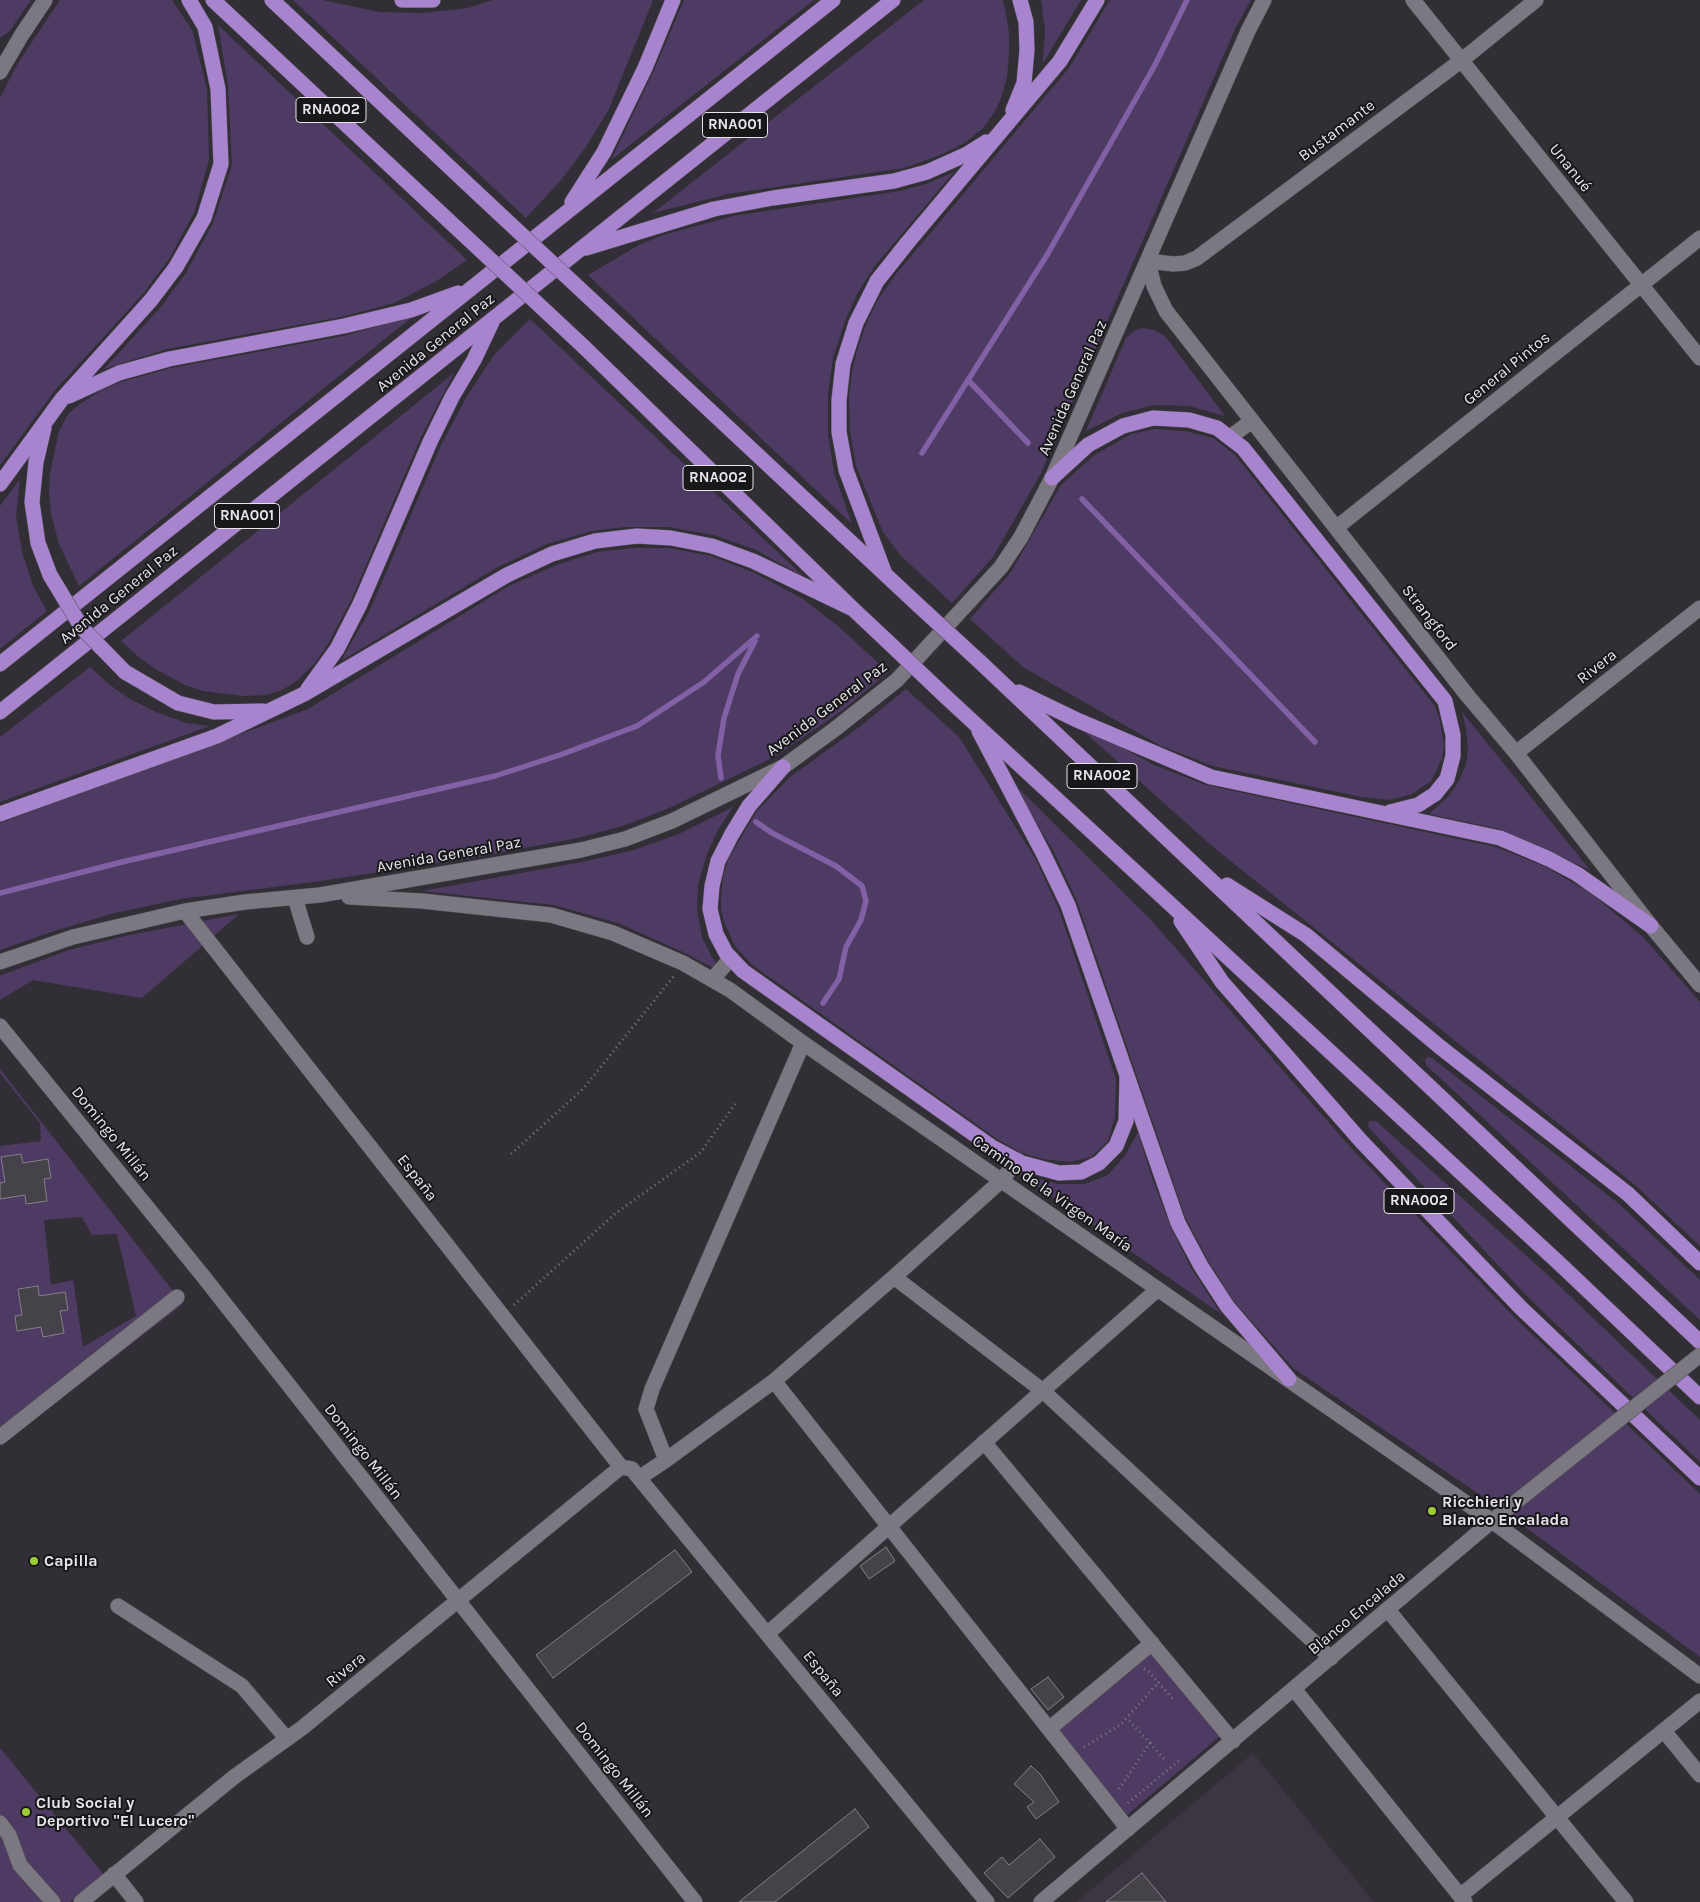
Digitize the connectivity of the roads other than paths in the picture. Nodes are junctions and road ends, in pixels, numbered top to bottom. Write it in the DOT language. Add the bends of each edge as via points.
graph roads {
  1 [pos="46,0"];
  2 [pos="189,0"];
  3 [pos="213,0"];
  4 [pos="272,0"];
  5 [pos="402,0"];
  6 [pos="433,0"];
  7 [pos="673,0"];
  8 [pos="833,0"];
  9 [pos="893,0"];
  10 [pos="1020,0"];
  11 [pos="1097,0"];
  12 [pos="1264,0"];
  13 [pos="1413,0"];
  14 [pos="1536,0"];
  15 [pos="21,36"];
  16 [pos="0,49"];
  17 [pos="1462,60"];
  18 [pos="0,72"];
  19 [pos="1008,123"];
  20 [pos="998,135"];
  21 [pos="561,218"];
  22 [pos="1700,238"];
  23 [pos="578,250"];
  24 [pos="1148,262"];
  25 [pos="1642,285"];
  26 [pos="469,290"];
  27 [pos="493,319"];
  28 [pos="1700,358"];
  29 [pos="62,399"];
  30 [pos="1252,421"];
  31 [pos="46,422"];
  32 [pos="1230,437"];
  33 [pos="1052,478"];
  34 [pos="0,484"];
  35 [pos="1336,528"];
  36 [pos="885,574"];
  37 [pos="1700,608"];
  38 [pos="853,609"];
  39 [pos="0,664"];
  40 [pos="1006,686"];
  41 [pos="304,694"];
  42 [pos="1467,695"];
  43 [pos="1445,701"];
  44 [pos="270,711"];
  45 [pos="0,712"];
  46 [pos="974,721"];
  47 [pos="1516,753"];
  48 [pos="783,767"];
  49 [pos="1386,813"];
  50 [pos="0,814"];
  51 [pos="1198,866"];
  52 [pos="320,895"];
  53 [pos="295,898"];
  54 [pos="1166,899"];
  55 [pos="185,911"];
  56 [pos="1651,926"];
  57 [pos="307,937"];
  58 [pos="731,958"];
  59 [pos="0,962"];
  60 [pos="712,980"];
  61 [pos="1699,981"];
  62 [pos="0,1026"];
  63 [pos="802,1043"];
  64 [pos="1127,1076"];
  65 [pos="1017,1160"];
  66 [pos="1002,1180"];
  67 [pos="1700,1263"];
  68 [pos="894,1277"];
  69 [pos="1158,1288"];
  70 [pos="176,1297"];
  71 [pos="1700,1342"];
  72 [pos="1700,1355"];
  73 [pos="1289,1379"];
  74 [pos="774,1381"];
  75 [pos="1043,1391"];
  76 [pos="1700,1397"];
  77 [pos="0,1436"];
  78 [pos="984,1442"];
  79 [pos="666,1460"];
  80 [pos="631,1471"];
  81 [pos="1700,1478"];
  82 [pos="1492,1521"];
  83 [pos="889,1526"];
  84 [pos="458,1601"];
  85 [pos="118,1606"];
  86 [pos="1388,1610"];
  87 [pos="767,1634"];
  88 [pos="1152,1643"];
  89 [pos="1331,1658"];
  90 [pos="1700,1676"];
  91 [pos="1294,1688"];
  92 [pos="1700,1701"];
  93 [pos="1050,1729"];
  94 [pos="1664,1731"];
  95 [pos="287,1739"];
  96 [pos="1233,1741"];
  97 [pos="1700,1775"];
  98 [pos="1557,1817"];
  99 [pos="0,1823"];
  100 [pos="1134,1824"];
  101 [pos="114,1874"];
  102 [pos="1462,1899"];
  103 [pos="53,1902"];
  104 [pos="81,1902"];
  105 [pos="136,1902"];
  106 [pos="695,1902"];
  107 [pos="987,1902"];
  108 [pos="1041,1902"];
  109 [pos="1626,1902"];
  1 -- 15 [label="street"];
  2 -- 29 [label="highway" via="205,27 218,89 221,164 207,209 176,267 151,300"];
  3 -- 38 [label="highway, RNA002, bridge" via="584,347"];
  4 -- 36 [label="highway, RNA002, bridge"];
  5 -- 6 [label="highway"];
  7 -- 21 [label="highway" via="604,152"];
  8 -- 21 [label="highway, Avenida General Paz / RNA001"];
  9 -- 23 [label="highway, Avenida General Paz / RNA001"];
  10 -- 19 [label="highway" via="1026,22 1024,83"];
  11 -- 19 [label="highway" via="1060,61"];
  12 -- 24 [label="street, Avenida General Paz"];
  13 -- 17 [label="street, Unanué"];
  14 -- 17 [label="street, Bustamante"];
  15 -- 16 [label="street"];
  15 -- 18 [label="street"];
  17 -- 24 [label="street, Bustamante" via="1197,258 1185,263"];
  17 -- 25 [label="street, Unanué"];
  19 -- 20 [label="highway"];
  20 -- 23 [label="highway" via="967,154 927,172 894,181 714,209"];
  20 -- 36 [label="highway" via="877,281 856,323 844,364 839,432 846,470"];
  21 -- 26 [label="highway, Avenida General Paz / RNA001"];
  22 -- 25 [label="street, General Pintos"];
  23 -- 27 [label="highway, Avenida General Paz / RNA001"];
  24 -- 30 [label="street, Strangford" via="1154,286 1166,311"];
  24 -- 33 [label="street, Avenida General Paz"];
  25 -- 28 [label="street, Unanué"];
  25 -- 35 [label="street, General Pintos"];
  26 -- 29 [label="highway" via="411,310 344,326 170,359 119,373"];
  26 -- 39 [label="highway, Avenida General Paz / RNA001"];
  27 -- 41 [label="highway" via="430,442 360,604 337,649"];
  27 -- 45 [label="highway, Avenida General Paz / RNA001"];
  29 -- 31 [label="highway"];
  30 -- 32 [label="street"];
  30 -- 35 [label="street, Strangford"];
  31 -- 34 [label="highway"];
  31 -- 44 [label="highway, bridge" via="36,462 32,502 38,543 50,576 82,628 126,672 178,703 214,712"];
  32 -- 33 [label="highway" via="1217,428 1189,420 1153,418 1123,426 1088,445"];
  32 -- 43 [label="highway" via="1243,448"];
  33 -- 48 [label="street, Avenida General Paz" via="1001,567 929,647 897,680"];
  35 -- 42 [label="street, Strangford"];
  36 -- 40 [label="highway, RNA002, bridge"];
  37 -- 47 [label="street, Rivera"];
  38 -- 41 [label="highway" via="753,561 712,546 671,538 637,536 595,541 552,554 508,575"];
  38 -- 46 [label="highway, RNA002, bridge"];
  40 -- 49 [label="highway" via="1190,769"];
  40 -- 51 [label="highway, RNA002"];
  41 -- 44 [label="highway"];
  42 -- 43 [label="street" via="1452,693"];
  42 -- 47 [label="street, Strangford"];
  43 -- 49 [label="highway" via="1453,735 1453,756 1447,779 1435,794 1418,805"];
  44 -- 50 [label="highway" via="217,736"];
  46 -- 54 [label="highway, RNA002"];
  46 -- 64 [label="highway" via="1068,905"];
  47 -- 56 [label="street, Strangford"];
  48 -- 52 [label="street, Avenida General Paz" via="625,839"];
  48 -- 58 [label="highway" via="749,806 718,860 710,909 716,934"];
  49 -- 56 [label="highway" via="1500,838 1524,848 1583,878"];
  51 -- 67 [label="highway, RNA002" via="1306,935 1440,1047 1628,1194"];
  51 -- 71 [label="highway, RNA002"];
  52 -- 53 [label="street, Avenida General Paz"];
  52 -- 60 [label="street, Camino de la Virgen María" via="422,900 551,916 613,933 683,963"];
  53 -- 55 [label="street, Avenida General Paz"];
  53 -- 57 [label="street"];
  54 -- 76 [label="highway, RNA002"];
  54 -- 81 [label="highway, RNA002" via="1222,982 1361,1141 1521,1308"];
  55 -- 59 [label="street, Avenida General Paz" via="73,937"];
  55 -- 80 [label="street, España" via="502,1316"];
  56 -- 61 [label="street, Strangford"];
  58 -- 60 [label="street"];
  58 -- 65 [label="highway" via="751,977 992,1147"];
  60 -- 63 [label="street, Camino de la Virgen María"];
  62 -- 84 [label="street, Domingo Millán" via="203,1276"];
  63 -- 66 [label="street, Camino de la Virgen María"];
  63 -- 79 [label="street" via="652,1389 646,1409"];
  64 -- 65 [label="highway" via="1126,1121 1116,1146 1099,1163 1080,1172 1058,1174"];
  64 -- 73 [label="highway" via="1178,1223 1228,1306"];
  65 -- 66 [label="street, Rivera"];
  66 -- 68 [label="street, Rivera"];
  66 -- 69 [label="street, Camino de la Virgen María"];
  68 -- 74 [label="street, Rivera"];
  68 -- 75 [label="street"];
  69 -- 73 [label="street, Camino de la Virgen María"];
  69 -- 75 [label="street"];
  70 -- 77 [label="street"];
  72 -- 82 [label="street, Blanco Encalada, bridge"];
  73 -- 82 [label="street, Camino de la Virgen María"];
  74 -- 79 [label="street, Rivera"];
  74 -- 83 [label="street"];
  75 -- 78 [label="street"];
  75 -- 89 [label="street"];
  78 -- 83 [label="street"];
  78 -- 88 [label="street"];
  79 -- 80 [label="street, Rivera"];
  80 -- 84 [label="street, Rivera"];
  80 -- 87 [label="street, España"];
  82 -- 86 [label="street, Blanco Encalada"];
  82 -- 90 [label="street, Camino de la Virgen María"];
  83 -- 87 [label="street"];
  83 -- 93 [label="street"];
  84 -- 95 [label="street, Rivera"];
  84 -- 106 [label="street, Domingo Millán"];
  85 -- 95 [label="street" via="242,1686"];
  86 -- 89 [label="street, Blanco Encalada"];
  86 -- 98 [label="street"];
  87 -- 107 [label="street, España"];
  88 -- 93 [label="street"];
  88 -- 96 [label="street"];
  89 -- 91 [label="street, Blanco Encalada"];
  91 -- 96 [label="street, Blanco Encalada"];
  91 -- 102 [label="street"];
  92 -- 94 [label="street"];
  93 -- 100 [label="street" via="1116,1813"];
  94 -- 97 [label="street"];
  94 -- 98 [label="street"];
  95 -- 101 [label="street, Rivera"];
  96 -- 100 [label="street, Blanco Encalada"];
  98 -- 102 [label="street"];
  98 -- 109 [label="street"];
  99 -- 103 [label="street" via="10,1835 20,1865"];
  100 -- 108 [label="street, Blanco Encalada"];
  101 -- 104 [label="street, Rivera"];
  101 -- 105 [label="street"];
}
